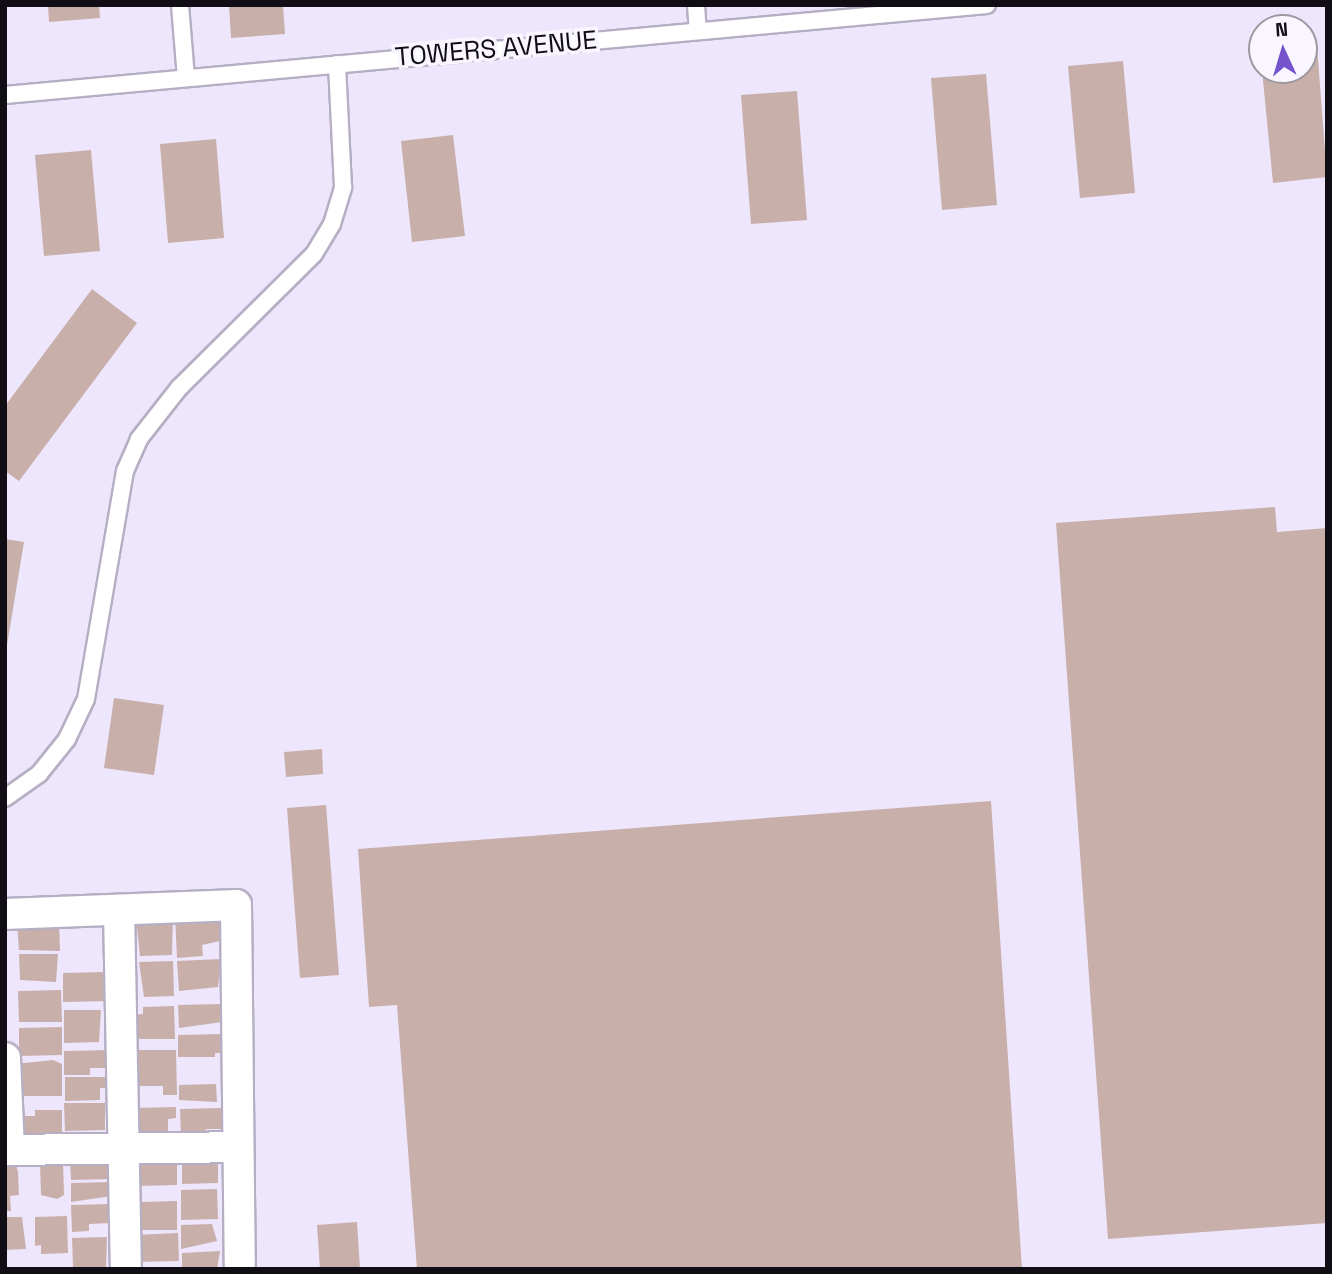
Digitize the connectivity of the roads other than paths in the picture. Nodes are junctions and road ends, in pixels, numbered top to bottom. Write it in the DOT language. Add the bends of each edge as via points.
graph roads {
  1 [pos="180,5"];
  2 [pos="696,5"];
  3 [pos="987,5"];
  4 [pos="698,32"];
  5 [pos="337,64"];
  6 [pos="186,78"];
  7 [pos="5,95"];
  8 [pos="5,798"];
  9 [pos="119,909"];
  10 [pos="5,914"];
  11 [pos="5,1058"];
  12 [pos="238,1147"];
  13 [pos="124,1149"];
  14 [pos="7,1150"];
  15 [pos="126,1269"];
  16 [pos="240,1269"];
  1 -- 6 [label="lane"];
  2 -- 4 [label="lane"];
  3 -- 4 [label="lane, TOWERS AVENUE"];
  4 -- 5 [label="lane, TOWERS AVENUE"];
  5 -- 6 [label="lane, TOWERS AVENUE"];
  5 -- 8 [label="lane" via="343,173 332,223 314,254 179,388 139,439 125,471 86,699 67,739 39,774"];
  6 -- 7 [label="lane, TOWERS AVENUE"];
  9 -- 10 [label="street"];
  9 -- 12 [label="street" via="236,905"];
  9 -- 13 [label="street"];
  11 -- 14 [label="street"];
  12 -- 13 [label="street"];
  12 -- 16 [label="street"];
  13 -- 14 [label="street"];
  13 -- 15 [label="street"];
}
